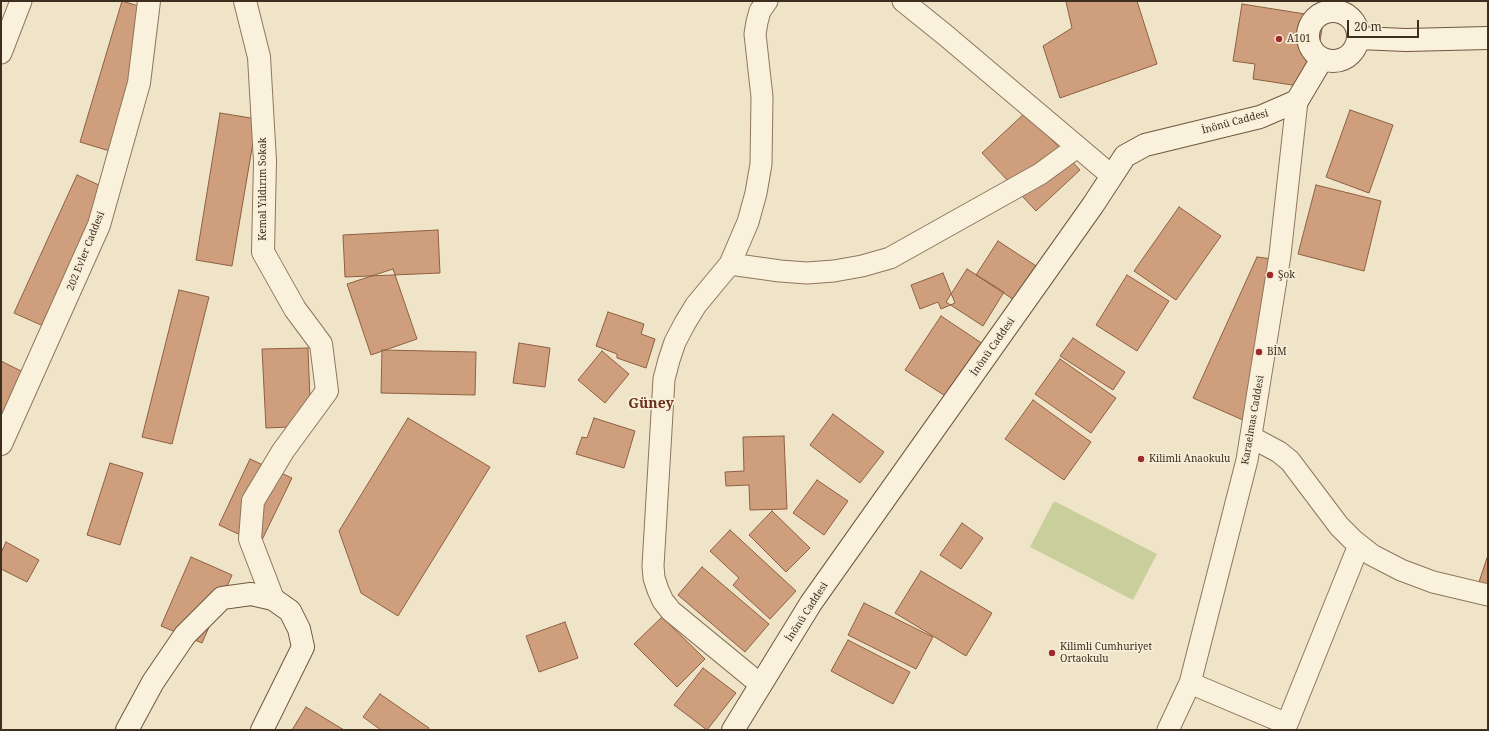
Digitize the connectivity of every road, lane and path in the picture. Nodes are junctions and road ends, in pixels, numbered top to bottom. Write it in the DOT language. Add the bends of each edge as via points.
graph roads {
  1 [pos="21,1"];
  2 [pos="149,1"];
  3 [pos="245,1"];
  4 [pos="767,1"];
  5 [pos="903,1"];
  6 [pos="1325,6"];
  7 [pos="1359,38"];
  8 [pos="1488,38"];
  9 [pos="1,53"];
  10 [pos="1322,59"];
  11 [pos="1297,101"];
  12 [pos="1077,147"];
  13 [pos="1112,176"];
  14 [pos="730,264"];
  15 [pos="1251,437"];
  16 [pos="1,444"];
  17 [pos="1359,545"];
  18 [pos="1488,595"];
  19 [pos="273,599"];
  20 [pos="1190,683"];
  21 [pos="761,685"];
  22 [pos="127,730"];
  23 [pos="262,730"];
  24 [pos="734,730"];
  25 [pos="1168,730"];
  1 -- 9 [label="street"];
  2 -- 16 [label="main road, 202 Evler Caddesi" via="139,83 99,224"];
  3 -- 19 [label="main road, Kemal Yıldırım Sokak" via="259,57 265,161 263,252 294,309 321,344 327,391 283,451 253,501 250,539"];
  4 -- 14 [label="street" via="760,11 755,34 762,97 761,164 748,222"];
  5 -- 12 [label="street"];
  6 -- 7 [label="main road" via="1350,16 1356,23"];
  6 -- 10 [label="main road" via="1311,22 1308,31 1310,48"];
  7 -- 8 [label="main road"];
  7 -- 10 [label="main road" via="1357,46 1346,58 1338,61"];
  10 -- 11 [label="main road"];
  11 -- 13 [label="main road, İnönü Caddesi" via="1260,117 1145,145 1125,156"];
  11 -- 15 [label="street, Karaelmas Caddesi" via="1280,255"];
  12 -- 13 [label="street"];
  12 -- 14 [label="street" via="1040,174 890,258 862,266 807,273 780,272"];
  13 -- 21 [label="main road, İnönü Caddesi" via="811,603"];
  14 -- 21 [label="street" via="696,305 685,323 675,342 664,379 653,566 658,590 671,611"];
  15 -- 17 [label="street" via="1290,461 1339,526"];
  15 -- 20 [label="street, Karaelmas Caddesi"];
  17 -- 18 [label="street" via="1401,570 1433,582"];
  17 -- 20 [label="street" via="1286,724"];
  19 -- 22 [label="main road" via="251,594 222,598 185,635 153,682"];
  19 -- 23 [label="main road" via="290,611 299,629 303,647"];
  20 -- 25 [label="street, Karaelmas Caddesi"];
  21 -- 24 [label="main road, İnönü Caddesi"];
}
